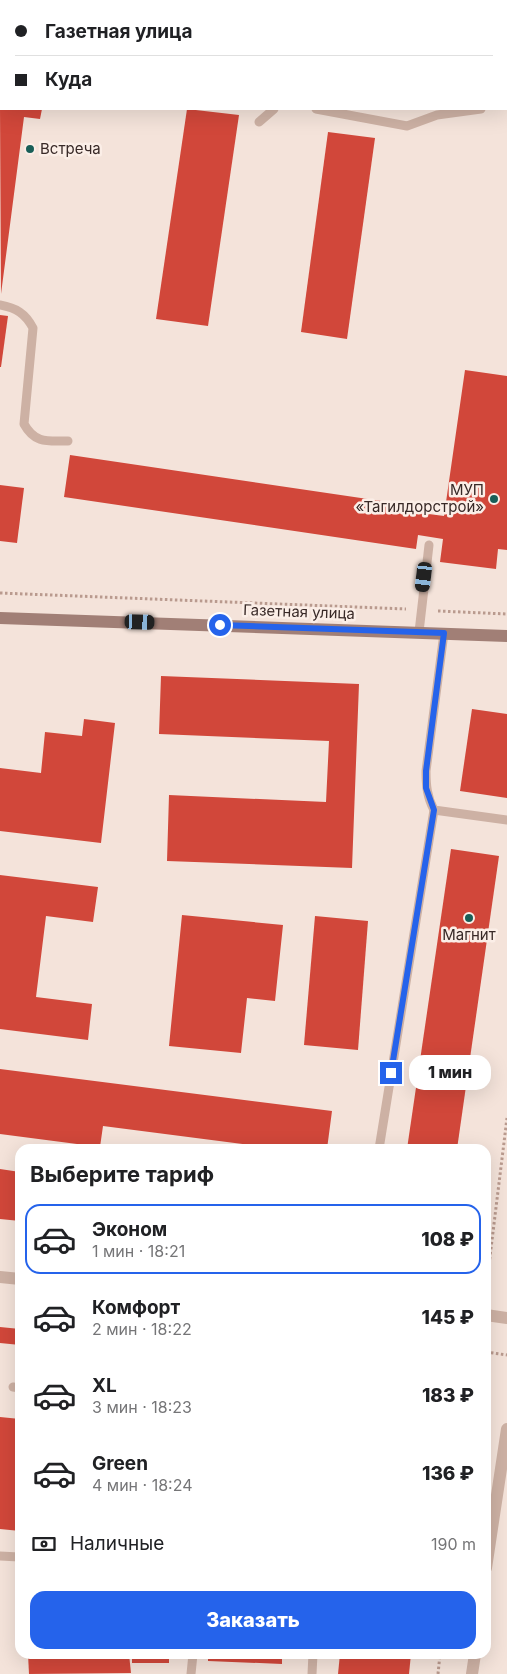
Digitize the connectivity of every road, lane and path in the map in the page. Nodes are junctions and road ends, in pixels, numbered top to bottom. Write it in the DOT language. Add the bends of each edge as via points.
graph roads {
  1 [pos="273,110"];
  2 [pos="321,110"];
  3 [pos="474,110"];
  4 [pos="259,122"];
  5 [pos="0,306"];
  6 [pos="68,441"];
  7 [pos="429,545"];
  8 [pos="0,593"];
  9 [pos="420,610"];
  10 [pos="507,614"];
  11 [pos="0,618"];
  12 [pos="419,632"];
  13 [pos="444,633"];
  14 [pos="507,636"];
  15 [pos="434,810"];
  16 [pos="507,820"];
  17 [pos="507,1118"];
  18 [pos="380,1144"];
  19 [pos="491,1248"];
  20 [pos="0,1277"];
  21 [pos="15,1278"];
  22 [pos="491,1316"];
  23 [pos="507,1318"];
  24 [pos="491,1352"];
  25 [pos="507,1354"];
  26 [pos="507,1429"];
  27 [pos="491,1528"];
  28 [pos="0,1556"];
  29 [pos="15,1557"];
  30 [pos="192,1659"];
  31 [pos="313,1659"];
  32 [pos="440,1659"];
  33 [pos="474,1659"];
  34 [pos="191,1674"];
  35 [pos="312,1674"];
  36 [pos="438,1674"];
  37 [pos="472,1674"];
  1 -- 4 [label="lane"];
  2 -- 3 [label="lane" via="407,126 438,115"];
  5 -- 6 [label="lane" via="20,312 33,328 24,424 30,435 43,441"];
  7 -- 9 [label="lane"];
  8 -- 9 [label="path"];
  9 -- 10 [label="path"];
  9 -- 12 [label="lane"];
  11 -- 12 [label="main road, Газетная улица"];
  12 -- 13 [label="main road, Газетная улица"];
  13 -- 14 [label="main road, Газетная улица"];
  13 -- 15 [label="lane" via="426,771 426,788"];
  15 -- 16 [label="lane"];
  15 -- 18 [label="lane"];
  17 -- 19 [label="path"];
  20 -- 21 [label="street"];
  22 -- 23 [label="street"];
  24 -- 25 [label="path"];
  26 -- 27 [label="street"];
  28 -- 29 [label="lane"];
  30 -- 34 [label="lane"];
  31 -- 35 [label="lane"];
  32 -- 36 [label="path"];
  33 -- 37 [label="street"];
}
